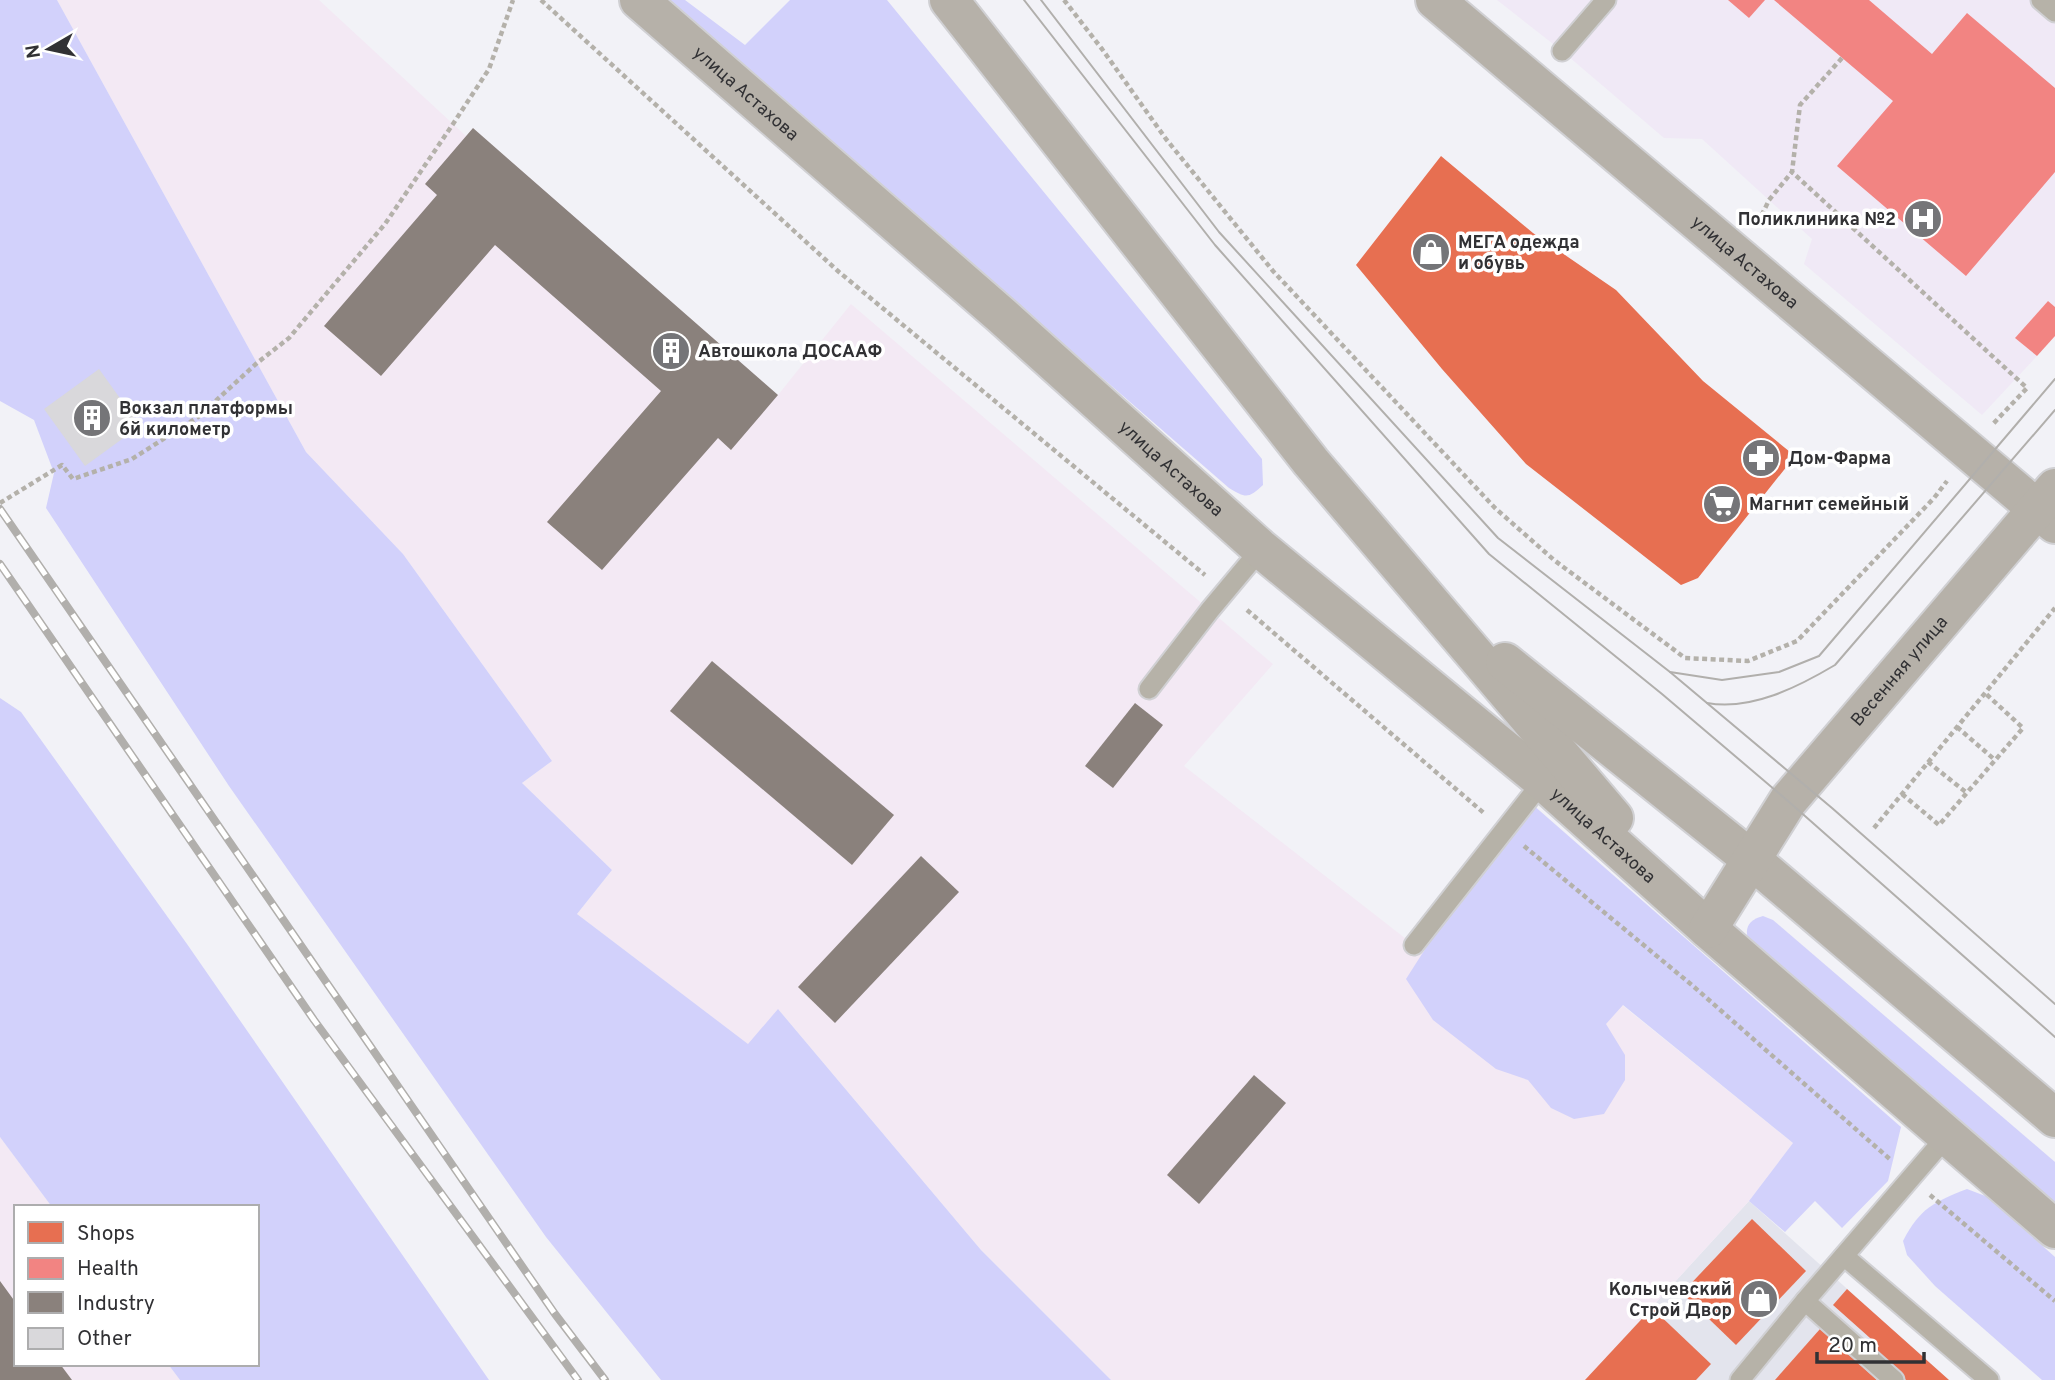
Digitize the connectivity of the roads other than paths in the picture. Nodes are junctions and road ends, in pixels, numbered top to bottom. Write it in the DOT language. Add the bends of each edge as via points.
graph roads {
  1 [pos="639,0"];
  2 [pos="949,0"];
  3 [pos="1434,0"];
  4 [pos="1606,0"];
  5 [pos="2042,0"];
  6 [pos="2055,12"];
  7 [pos="1562,51"];
  8 [pos="2049,507"];
  9 [pos="1261,549"];
  10 [pos="1435,606"];
  11 [pos="1149,689"];
  12 [pos="1543,781"];
  13 [pos="1752,860"];
  14 [pos="1708,929"];
  15 [pos="1414,945"];
  16 [pos="2055,1118"];
  17 [pos="1947,1136"];
  18 [pos="2055,1229"];
  19 [pos="1844,1256"];
  20 [pos="1805,1301"];
  21 [pos="1740,1380"];
  22 [pos="1894,1380"];
  23 [pos="1989,1380"];
  1 -- 9 [label="main road, улица Астахова"];
  2 -- 10 [label="main road, улица Астахова" via="1311,462"];
  3 -- 8 [label="main road, улица Астахова" via="1969,453"];
  4 -- 7 [label="lane"];
  5 -- 6 [label="lane"];
  8 -- 13 [label="main road, Весенняя улица" via="1788,801"];
  9 -- 11 [label="lane"];
  9 -- 12 [label="main road, улица Астахова"];
  10 -- 13 [label="main road, улица Астахова"];
  10 -- 14 [label="main road, улица Астахова"];
  12 -- 14 [label="main road, улица Астахова"];
  12 -- 15 [label="lane"];
  13 -- 14 [label="main road, Весенняя улица"];
  13 -- 16 [label="main road, улица Астахова"];
  14 -- 17 [label="main road, улица Астахова"];
  17 -- 18 [label="main road, улица Астахова"];
  17 -- 19 [label="lane"];
  19 -- 20 [label="lane"];
  19 -- 23 [label="lane"];
  20 -- 21 [label="lane"];
  20 -- 22 [label="lane"];
}
